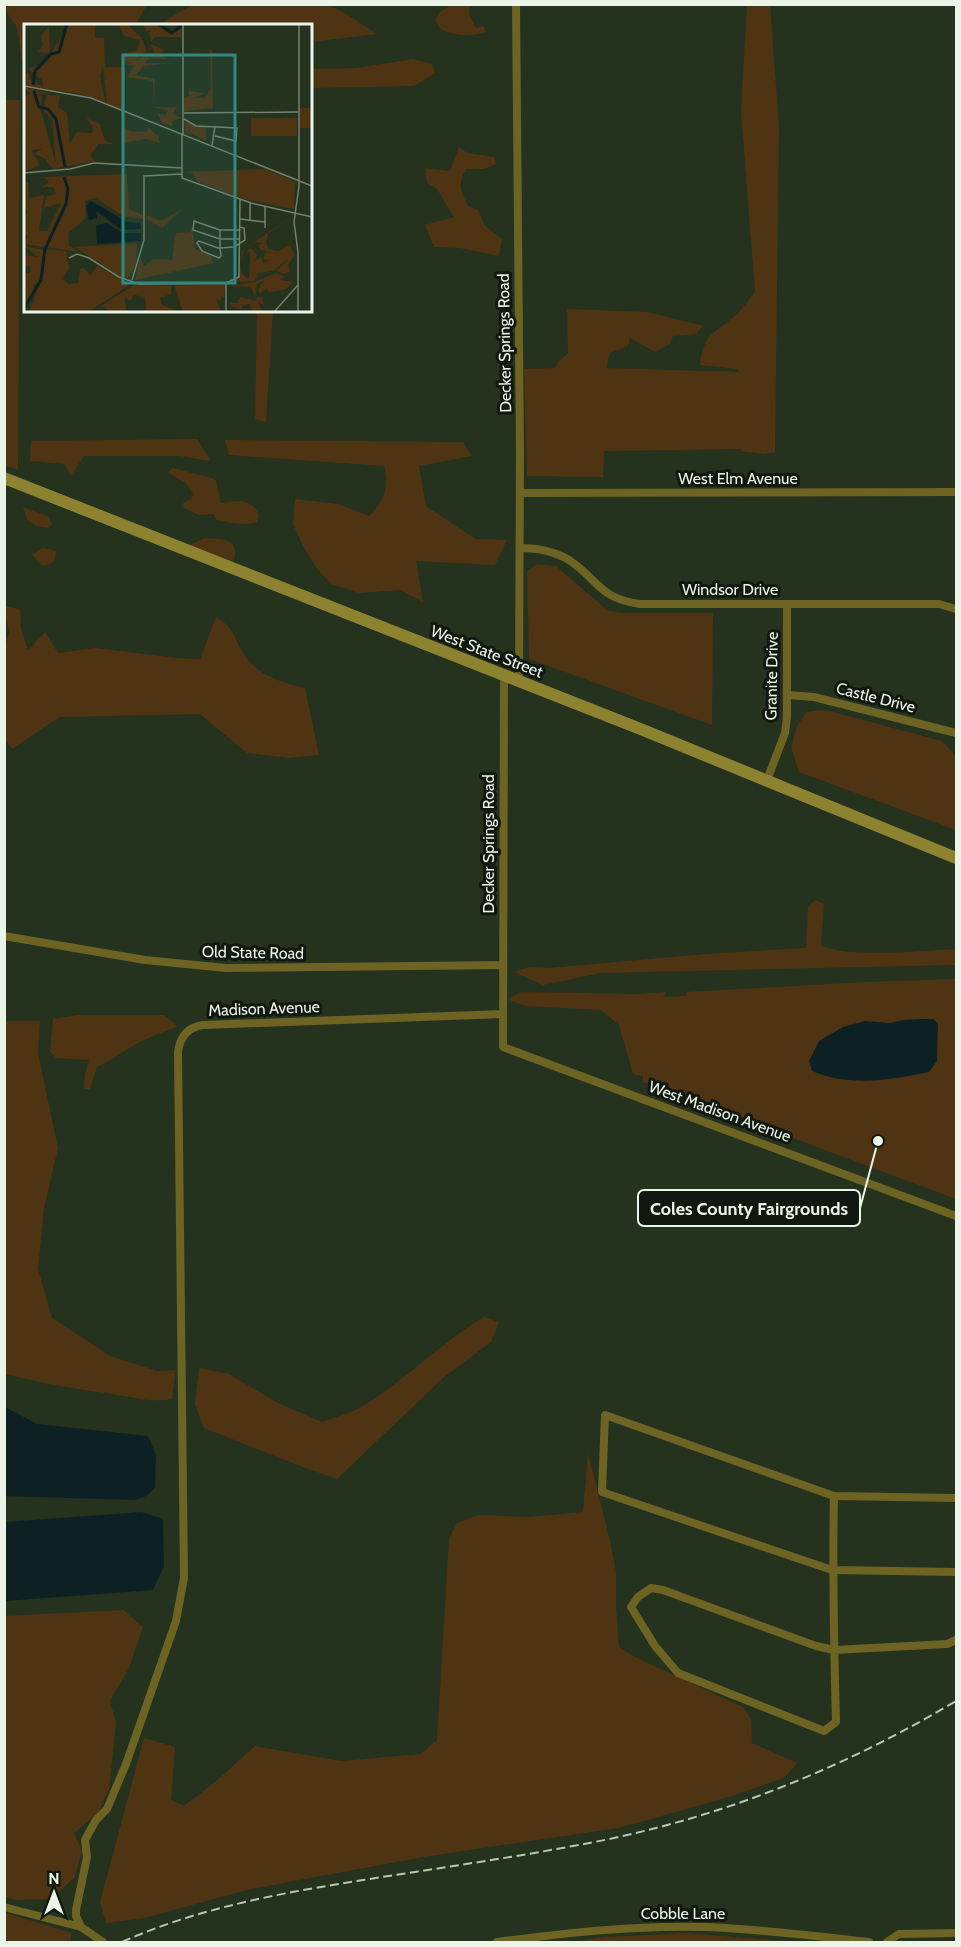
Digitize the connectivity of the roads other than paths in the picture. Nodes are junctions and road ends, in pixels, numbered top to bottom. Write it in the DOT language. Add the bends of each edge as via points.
graph roads {
  1 [pos="516,4"];
  2 [pos="4,478"];
  3 [pos="957,492"];
  4 [pos="520,493"];
  5 [pos="520,548"];
  6 [pos="787,604"];
  7 [pos="957,609"];
  8 [pos="504,675"];
  9 [pos="519,681"];
  10 [pos="787,695"];
  11 [pos="957,733"];
  12 [pos="767,780"];
  13 [pos="957,858"];
  14 [pos="4,936"];
  15 [pos="503,965"];
  16 [pos="503,1014"];
  17 [pos="957,1216"];
  18 [pos="834,1496"];
  19 [pos="957,1498"];
  20 [pos="832,1570"];
  21 [pos="957,1572"];
  22 [pos="957,1640"];
  23 [pos="834,1650"];
  24 [pos="4,1907"];
  25 [pos="81,1927"];
  26 [pos="957,1933"];
  27 [pos="103,1942"];
  28 [pos="497,1942"];
  29 [pos="869,1942"];
  30 [pos="886,1942"];
  1 -- 4 [label="street, Decker Springs Road"];
  2 -- 8 [label="street, West State Street"];
  3 -- 4 [label="street, West Elm Avenue"];
  4 -- 5 [label="street, Decker Springs Road"];
  5 -- 6 [label="street, Windsor Drive" via="545,550 567,559 605,593 627,602"];
  5 -- 9 [label="street, Decker Springs Road"];
  6 -- 7 [label="street, Windsor Drive" via="939,604"];
  6 -- 10 [label="street, Granite Drive"];
  8 -- 9 [label="street, West State Street"];
  8 -- 15 [label="street, Decker Springs Road"];
  9 -- 12 [label="street, West State Street"];
  10 -- 11 [label="street, Castle Drive" via="814,697"];
  10 -- 12 [label="street, Granite Drive" via="785,733"];
  12 -- 13 [label="street, West State Street"];
  14 -- 15 [label="street, Old State Road" via="145,960 226,968"];
  15 -- 16 [label="street, Decker Springs Road"];
  16 -- 17 [label="street, West Madison Avenue" via="503,1047"];
  16 -- 25 [label="street, Madison Avenue" via="203,1025 182,1037 178,1052 184,1578 176,1621 126,1764 107,1809 85,1840 87,1857 75,1916"];
  18 -- 19 [label="street"];
  18 -- 20 [label="street"];
  18 -- 20 [label="street" via="605,1414 602,1492"];
  20 -- 21 [label="street"];
  20 -- 23 [label="street"];
  22 -- 23 [label="street" via="947,1644"];
  23 -- 23 [label="street" via="836,1722 824,1731 678,1673 655,1646 631,1607 651,1588 663,1590"];
  24 -- 25 [label="street"];
  25 -- 27 [label="street"];
  26 -- 30 [label="street" via="905,1933"];
  28 -- 29 [label="street, Cobble Lane" via="664,1927 752,1930"];
}
